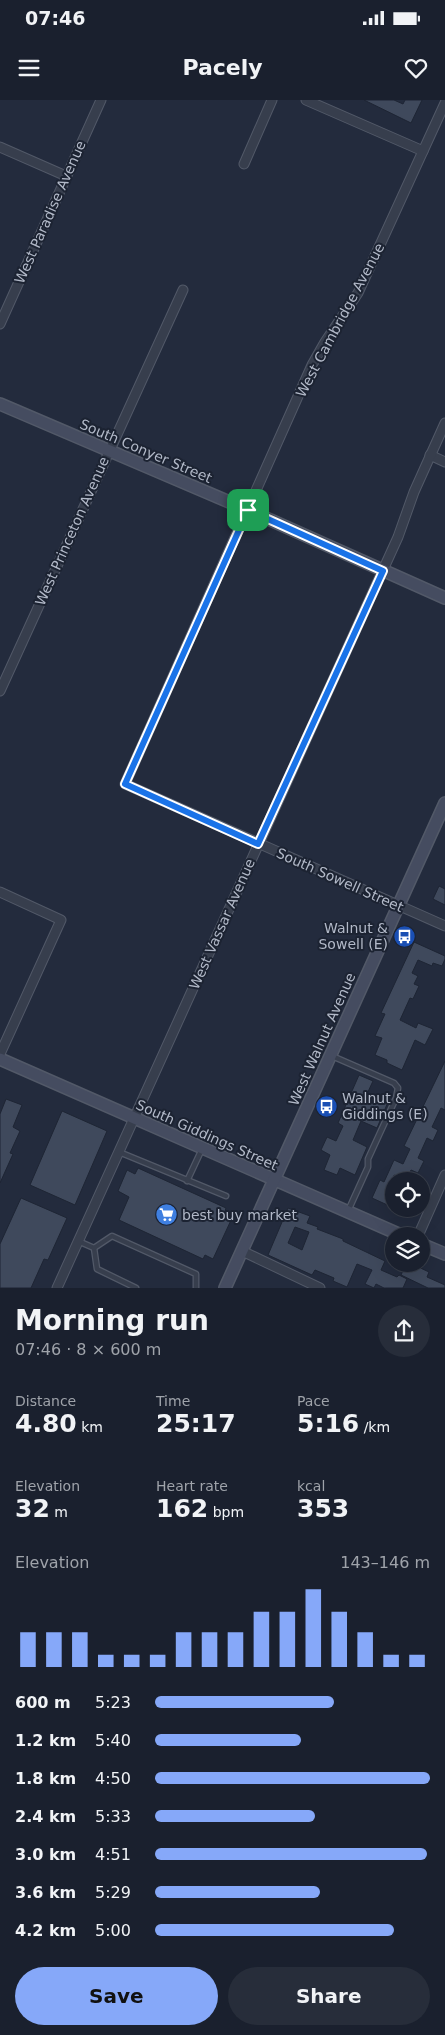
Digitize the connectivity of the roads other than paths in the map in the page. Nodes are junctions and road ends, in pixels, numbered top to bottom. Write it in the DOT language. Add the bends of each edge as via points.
graph roads {
  1 [pos="101,100"];
  2 [pos="272,100"];
  3 [pos="306,100"];
  4 [pos="445,103"];
  5 [pos="0,147"];
  6 [pos="423,151"];
  7 [pos="244,164"];
  8 [pos="66,176"];
  9 [pos="183,290"];
  10 [pos="0,324"];
  11 [pos="0,404"];
  12 [pos="445,423"];
  13 [pos="108,451"];
  14 [pos="430,455"];
  15 [pos="445,462"];
  16 [pos="248,510"];
  17 [pos="383,571"];
  18 [pos="445,598"];
  19 [pos="0,691"];
  20 [pos="125,784"];
  21 [pos="445,803"];
  22 [pos="258,844"];
  23 [pos="0,892"];
  24 [pos="399,906"];
  25 [pos="445,926"];
  26 [pos="0,1054"];
  27 [pos="331,1055"];
  28 [pos="0,1059"];
  29 [pos="134,1119"];
  30 [pos="202,1149"];
  31 [pos="119,1152"];
  32 [pos="445,1176"];
  33 [pos="274,1180"];
  34 [pos="187,1181"];
  35 [pos="226,1196"];
  36 [pos="347,1212"];
  37 [pos="422,1227"];
  38 [pos="385,1228"];
  39 [pos="78,1241"];
  40 [pos="94,1248"];
  41 [pos="430,1248"];
  42 [pos="242,1251"];
  43 [pos="445,1254"];
  44 [pos="57,1288"];
  45 [pos="136,1288"];
  46 [pos="196,1288"];
  47 [pos="225,1288"];
  48 [pos="320,1288"];
  1 -- 8 [label="street, West Paradise Avenue"];
  2 -- 7 [label="street"];
  3 -- 6 [label="street"];
  4 -- 6 [label="street, West Cambridge Avenue"];
  5 -- 8 [label="street"];
  6 -- 16 [label="street, West Cambridge Avenue" via="358,293 312,365"];
  8 -- 10 [label="street, West Paradise Avenue"];
  9 -- 13 [label="street, West Princeton Avenue"];
  11 -- 13 [label="street, South Conyer Street"];
  12 -- 14 [label="street, West Vassar Avenue"];
  13 -- 16 [label="street, South Conyer Street"];
  13 -- 19 [label="street, West Princeton Avenue"];
  14 -- 15 [label="street"];
  14 -- 17 [label="street, West Vassar Avenue"];
  16 -- 17 [label="street, South Conyer Street"];
  16 -- 20 [label="street, West Cambridge Avenue"];
  17 -- 18 [label="street, South Conyer Street"];
  17 -- 22 [label="street, West Vassar Avenue"];
  20 -- 22 [label="street, South Sowell Street"];
  21 -- 24 [label="street, West Walnut Avenue"];
  22 -- 24 [label="street, South Sowell Street"];
  22 -- 29 [label="street, West Vassar Avenue"];
  23 -- 26 [label="street" via="61,920"];
  24 -- 25 [label="street, South Sowell Street"];
  24 -- 27 [label="street, West Walnut Avenue"];
  27 -- 33 [label="street, West Walnut Avenue"];
  27 -- 36 [label="lane" via="394,1083 398,1088"];
  28 -- 29 [label="street, South Giddings Street"];
  29 -- 30 [label="street, South Giddings Street"];
  29 -- 31 [label="street, West Vassar Avenue"];
  30 -- 33 [label="street, South Giddings Street"];
  30 -- 34 [label="lane"];
  31 -- 34 [label="lane"];
  31 -- 39 [label="street, West Vassar Avenue"];
  32 -- 37 [label="street"];
  33 -- 36 [label="street, South Giddings Street"];
  33 -- 42 [label="street, West Walnut Avenue"];
  34 -- 35 [label="lane"];
  36 -- 38 [label="street, South Giddings Street"];
  39 -- 40 [label="lane"];
  39 -- 44 [label="street, West Vassar Avenue"];
  40 -- 45 [label="lane" via="97,1269"];
  40 -- 46 [label="lane" via="112,1236 196,1274"];
  41 -- 43 [label="street"];
  42 -- 47 [label="street, West Walnut Avenue"];
  42 -- 48 [label="street"];
}
